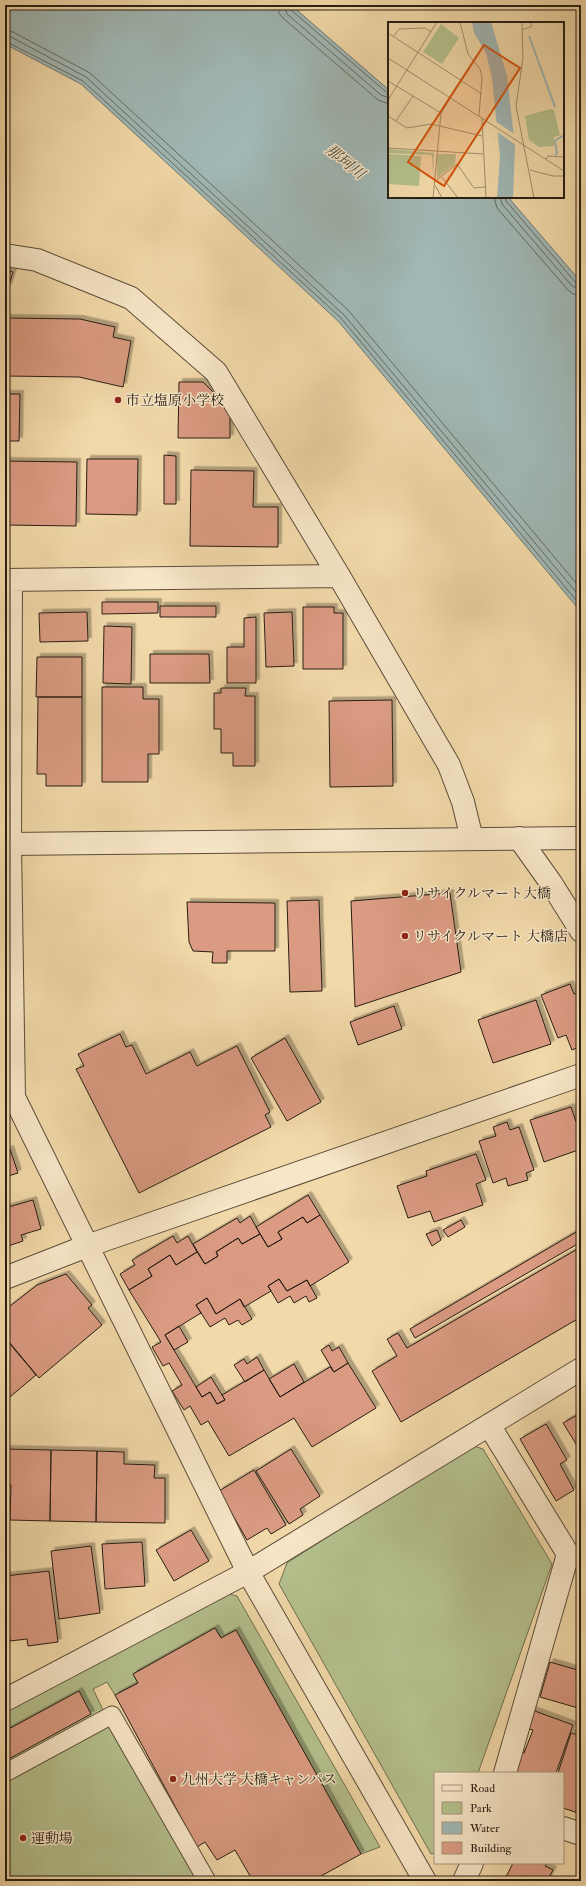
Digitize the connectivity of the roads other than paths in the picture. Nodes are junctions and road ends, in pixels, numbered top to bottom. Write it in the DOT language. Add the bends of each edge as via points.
graph roads {
  1 [pos="5,255"];
  2 [pos="339,576"];
  3 [pos="8,580"];
  4 [pos="519,838"];
  5 [pos="581,838"];
  6 [pos="472,839"];
  7 [pos="8,844"];
  8 [pos="581,931"];
  9 [pos="581,1074"];
  10 [pos="10,1097"];
  11 [pos="87,1246"];
  12 [pos="5,1278"];
  13 [pos="581,1369"];
  14 [pos="489,1425"];
  15 [pos="575,1556"];
  16 [pos="248,1572"];
  17 [pos="5,1700"];
  18 [pos="504,1772"];
  19 [pos="5,1773"];
  20 [pos="564,1828"];
  21 [pos="581,1834"];
  22 [pos="472,1864"];
  23 [pos="207,1881"];
  24 [pos="425,1881"];
  25 [pos="464,1881"];
  1 -- 2 [label="street" via="37,260 131,298 216,372"];
  2 -- 3 [label="street"];
  2 -- 6 [label="street" via="449,765 463,802"];
  3 -- 7 [label="street"];
  4 -- 5 [label="street"];
  4 -- 6 [label="street"];
  4 -- 8 [label="street"];
  6 -- 7 [label="street"];
  7 -- 10 [label="street"];
  9 -- 11 [label="street"];
  10 -- 11 [label="street"];
  11 -- 12 [label="street"];
  11 -- 16 [label="street"];
  13 -- 14 [label="street"];
  14 -- 15 [label="street"];
  14 -- 16 [label="street"];
  15 -- 18 [label="street"];
  16 -- 17 [label="street"];
  16 -- 24 [label="street"];
  19 -- 23 [label="lane" via="112,1715"];
  20 -- 21 [label="street"];
  22 -- 25 [label="street"];
}
